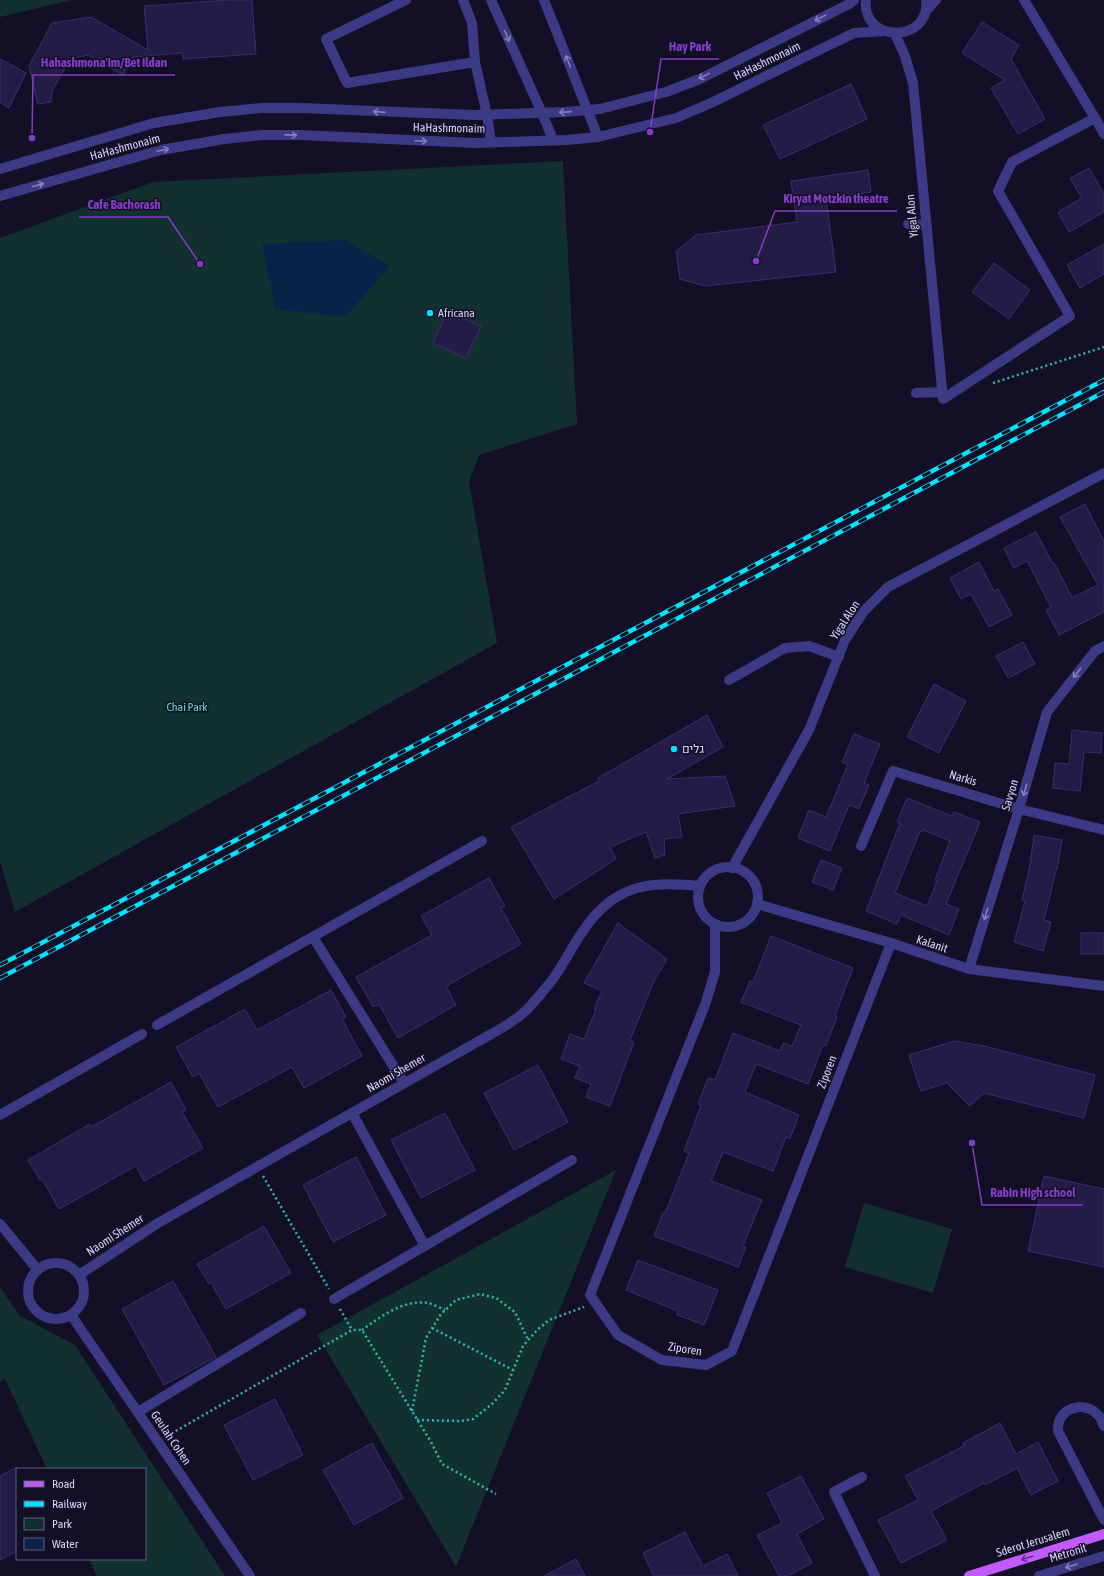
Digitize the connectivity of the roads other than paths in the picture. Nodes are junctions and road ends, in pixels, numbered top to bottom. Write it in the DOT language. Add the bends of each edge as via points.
graph roads {
  1 [pos="406,0"];
  2 [pos="463,0"];
  3 [pos="491,0"];
  4 [pos="544,0"];
  5 [pos="854,0"];
  6 [pos="866,0"];
  7 [pos="926,0"];
  8 [pos="936,0"];
  9 [pos="1024,0"];
  10 [pos="926,12"];
  11 [pos="884,31"];
  12 [pos="895,34"];
  13 [pos="475,62"];
  14 [pos="587,110"];
  15 [pos="542,113"];
  16 [pos="487,115"];
  17 [pos="1095,118"];
  18 [pos="1104,134"];
  19 [pos="598,137"];
  20 [pos="553,140"];
  21 [pos="491,142"];
  22 [pos="0,169"];
  23 [pos="0,196"];
  24 [pos="908,224"];
  25 [pos="926,225"];
  26 [pos="916,393"];
  27 [pos="942,395"];
  28 [pos="1104,473"];
  29 [pos="1104,646"];
  30 [pos="839,657"];
  31 [pos="729,680"];
  32 [pos="1019,809"];
  33 [pos="1104,830"];
  34 [pos="482,841"];
  35 [pos="862,846"];
  36 [pos="732,868"];
  37 [pos="700,886"];
  38 [pos="757,904"];
  39 [pos="715,924"];
  40 [pos="313,936"];
  41 [pos="891,944"];
  42 [pos="968,969"];
  43 [pos="1104,986"];
  44 [pos="158,1025"];
  45 [pos="142,1034"];
  46 [pos="404,1083"];
  47 [pos="352,1113"];
  48 [pos="0,1116"];
  49 [pos="572,1160"];
  50 [pos="0,1224"];
  51 [pos="425,1246"];
  52 [pos="37,1269"];
  53 [pos="79,1275"];
  54 [pos="334,1299"];
  55 [pos="301,1313"];
  56 [pos="71,1315"];
  57 [pos="138,1412"];
  58 [pos="1104,1426"];
  59 [pos="862,1477"];
  60 [pos="1104,1520"];
  61 [pos="1104,1534"];
  62 [pos="1104,1556"];
  63 [pos="250,1576"];
  64 [pos="875,1576"];
  65 [pos="969,1576"];
  66 [pos="1039,1576"];
  1 -- 13 [label="street" via="326,39 347,82"];
  2 -- 13 [label="street" via="472,23"];
  3 -- 15 [label="street, one-way"];
  14 -- 4 [label="street, one-way"];
  5 -- 14 [label="street, HaHashmonaim, one-way" via="700,78 650,97"];
  6 -- 11 [label="street" via="870,20"];
  7 -- 10 [label="street"];
  8 -- 10 [label="street"];
  9 -- 17 [label="street"];
  10 -- 12 [label="street" via="914,28"];
  11 -- 12 [label="street"];
  11 -- 19 [label="street, HaHashmonaim" via="854,33 676,118"];
  12 -- 25 [label="street, Yigal Alon" via="913,83"];
  13 -- 16 [label="street"];
  14 -- 15 [label="street, HaHashmonaim, one-way"];
  14 -- 19 [label="street"];
  15 -- 16 [label="street, HaHashmonaim"];
  15 -- 20 [label="street"];
  16 -- 21 [label="street"];
  16 -- 22 [label="street, HaHashmonaim, one-way" via="281,108 220,112 154,123"];
  17 -- 18 [label="street"];
  17 -- 27 [label="street" via="1012,162 998,190 1070,316"];
  19 -- 20 [label="street, HaHashmonaim"];
  20 -- 21 [label="street, HaHashmonaim"];
  23 -- 21 [label="street, HaHashmonaim, one-way" via="161,150 224,138 301,135 434,142"];
  24 -- 25 [label="street"];
  25 -- 27 [label="street, Yigal Alon"];
  26 -- 27 [label="street"];
  28 -- 30 [label="street, Yigal Alon" via="888,587 864,611 845,640"];
  29 -- 32 [label="street, Savyon, one-way" via="1095,650 1047,712"];
  30 -- 31 [label="street" via="809,646 785,648"];
  30 -- 36 [label="street, Yigal Alon" via="809,730"];
  32 -- 33 [label="street, Narkis"];
  32 -- 35 [label="street, Narkis" via="893,771"];
  32 -- 42 [label="street, Savyon, one-way"];
  34 -- 40 [label="street"];
  36 -- 37 [label="street" via="713,871 705,877"];
  36 -- 38 [label="street" via="750,877 756,890"];
  37 -- 39 [label="street" via="699,905 703,914"];
  37 -- 46 [label="street, Naomi Shemer" via="670,883 648,885 626,891 606,904 588,924 551,982 521,1015"];
  38 -- 39 [label="street" via="747,920 739,925 729,927"];
  38 -- 41 [label="street, Kalanit"];
  39 -- 41 [label="street, Ziporen" via="715,972 706,1002 590,1295 618,1335 662,1360 706,1366 732,1351"];
  40 -- 44 [label="street"];
  40 -- 46 [label="street"];
  41 -- 42 [label="street, Kalanit"];
  42 -- 43 [label="street, Kalanit"];
  45 -- 48 [label="street"];
  46 -- 47 [label="street, Naomi Shemer"];
  47 -- 51 [label="street"];
  47 -- 53 [label="street, Naomi Shemer" via="158,1223"];
  49 -- 51 [label="street"];
  50 -- 52 [label="street"];
  51 -- 54 [label="street"];
  52 -- 53 [label="street" via="55,1263 68,1266"];
  52 -- 56 [label="street" via="28,1285 27,1295 33,1308 44,1318 53,1320"];
  53 -- 56 [label="street" via="83,1283 83,1301"];
  55 -- 57 [label="street"];
  56 -- 57 [label="street, Geulah Cohen"];
  57 -- 63 [label="street, Geulah Cohen"];
  58 -- 60 [label="street" via="1098,1415 1086,1408 1074,1407 1064,1412 1059,1420 1058,1431"];
  59 -- 64 [label="street" via="834,1492"];
  61 -- 65 [label="main road, Sderot Jerusalem, one-way"];
  62 -- 66 [label="street, Metronit, one-way"];
}
